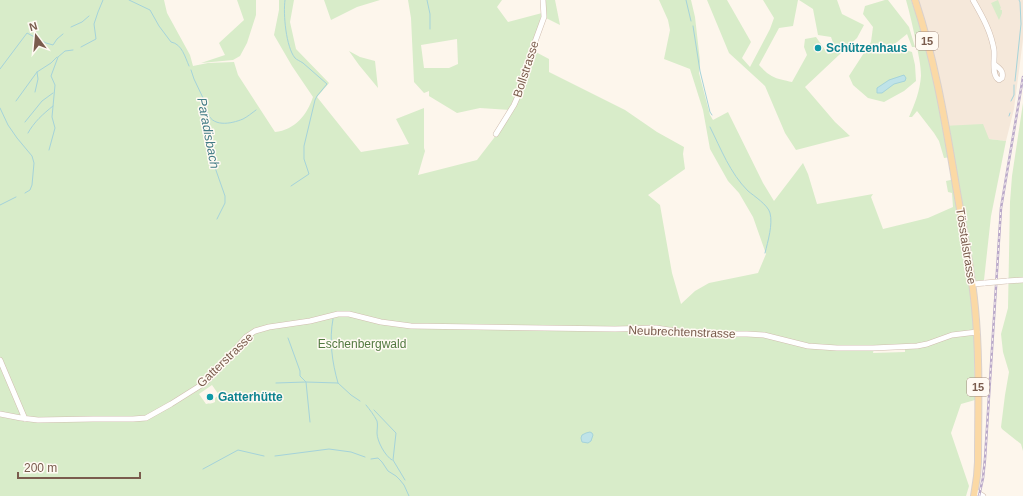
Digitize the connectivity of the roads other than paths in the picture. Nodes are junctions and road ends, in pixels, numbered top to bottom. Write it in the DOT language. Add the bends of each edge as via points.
graph roads {
  1 [pos="543,0"];
  2 [pos="915,0"];
  3 [pos="973,0"];
  4 [pos="994,64"];
  5 [pos="496,134"];
  6 [pos="1023,280"];
  7 [pos="973,284"];
  8 [pos="361,317"];
  9 [pos="977,332"];
  10 [pos="0,360"];
  11 [pos="0,414"];
  12 [pos="25,419"];
  13 [pos="974,493"];
  14 [pos="984,496"];
  1 -- 5 [label="street, Bollstrasse" via="544,17 518,96"];
  2 -- 7 [label="main road, Tösstalstrasse / 15" via="938,82"];
  3 -- 4 [label="street" via="986,22 991,37"];
  6 -- 7 [label="street, bridge"];
  7 -- 9 [label="main road, Tösstalstrasse / 15"];
  8 -- 9 [label="street, Neubrechtenstrasse" via="412,326 652,328 695,334 758,334 808,346 837,348 917,346 952,335"];
  8 -- 12 [label="street, Gatterstrasse" via="343,313 255,331 243,340 206,382 146,418"];
  9 -- 13 [label="main road, Tösstalstrasse / 15" via="978,462"];
  10 -- 12 [label="street"];
  11 -- 12 [label="street, Gatterstrasse"];
  13 -- 14 [label="street"];
}
